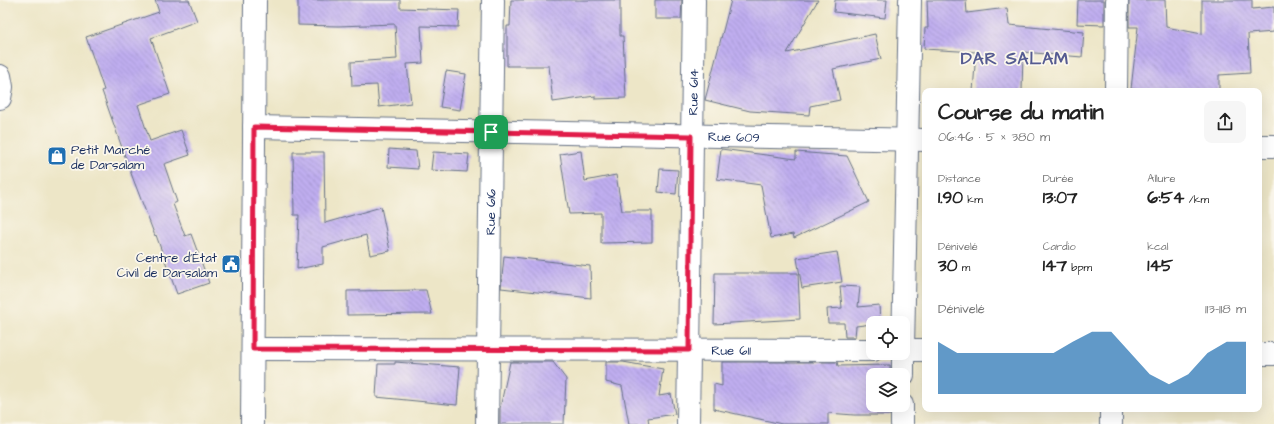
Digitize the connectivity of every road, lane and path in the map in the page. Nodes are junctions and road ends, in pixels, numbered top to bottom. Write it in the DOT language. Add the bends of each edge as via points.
graph roads {
  1 [pos="255,0"];
  2 [pos="493,0"];
  3 [pos="694,0"];
  4 [pos="910,0"];
  5 [pos="1118,0"];
  6 [pos="0,76"];
  7 [pos="1116,88"];
  8 [pos="0,98"];
  9 [pos="254,127"];
  10 [pos="491,132"];
  11 [pos="691,136"];
  12 [pos="916,140"];
  13 [pos="1262,146"];
  14 [pos="1274,146"];
  15 [pos="905,316"];
  16 [pos="253,349"];
  17 [pos="488,349"];
  18 [pos="910,349"];
  19 [pos="689,350"];
  20 [pos="866,350"];
  21 [pos="922,350"];
  22 [pos="1262,354"];
  23 [pos="1274,354"];
  24 [pos="902,412"];
  25 [pos="1111,412"];
  26 [pos="252,424"];
  27 [pos="487,424"];
  28 [pos="688,424"];
  29 [pos="902,424"];
  30 [pos="1111,424"];
  1 -- 9 [label="street"];
  2 -- 10 [label="street, Rue 616"];
  3 -- 11 [label="street, Rue 614"];
  4 -- 12 [label="street"];
  5 -- 7 [label="street"];
  6 -- 8 [label="street"];
  9 -- 10 [label="street, Rue 609"];
  9 -- 16 [label="street"];
  10 -- 11 [label="street, Rue 609"];
  10 -- 17 [label="street, Rue 616"];
  11 -- 12 [label="street, Rue 609"];
  11 -- 19 [label="street, Rue 614"];
  12 -- 15 [label="street"];
  13 -- 14 [label="street"];
  16 -- 17 [label="street, Rue 611"];
  16 -- 26 [label="street"];
  17 -- 19 [label="street, Rue 611"];
  17 -- 27 [label="street, Rue 616"];
  18 -- 21 [label="street"];
  19 -- 20 [label="street, Rue 611"];
  19 -- 28 [label="street, Rue 614"];
  22 -- 23 [label="street"];
  24 -- 29 [label="street"];
  25 -- 30 [label="street"];
}
